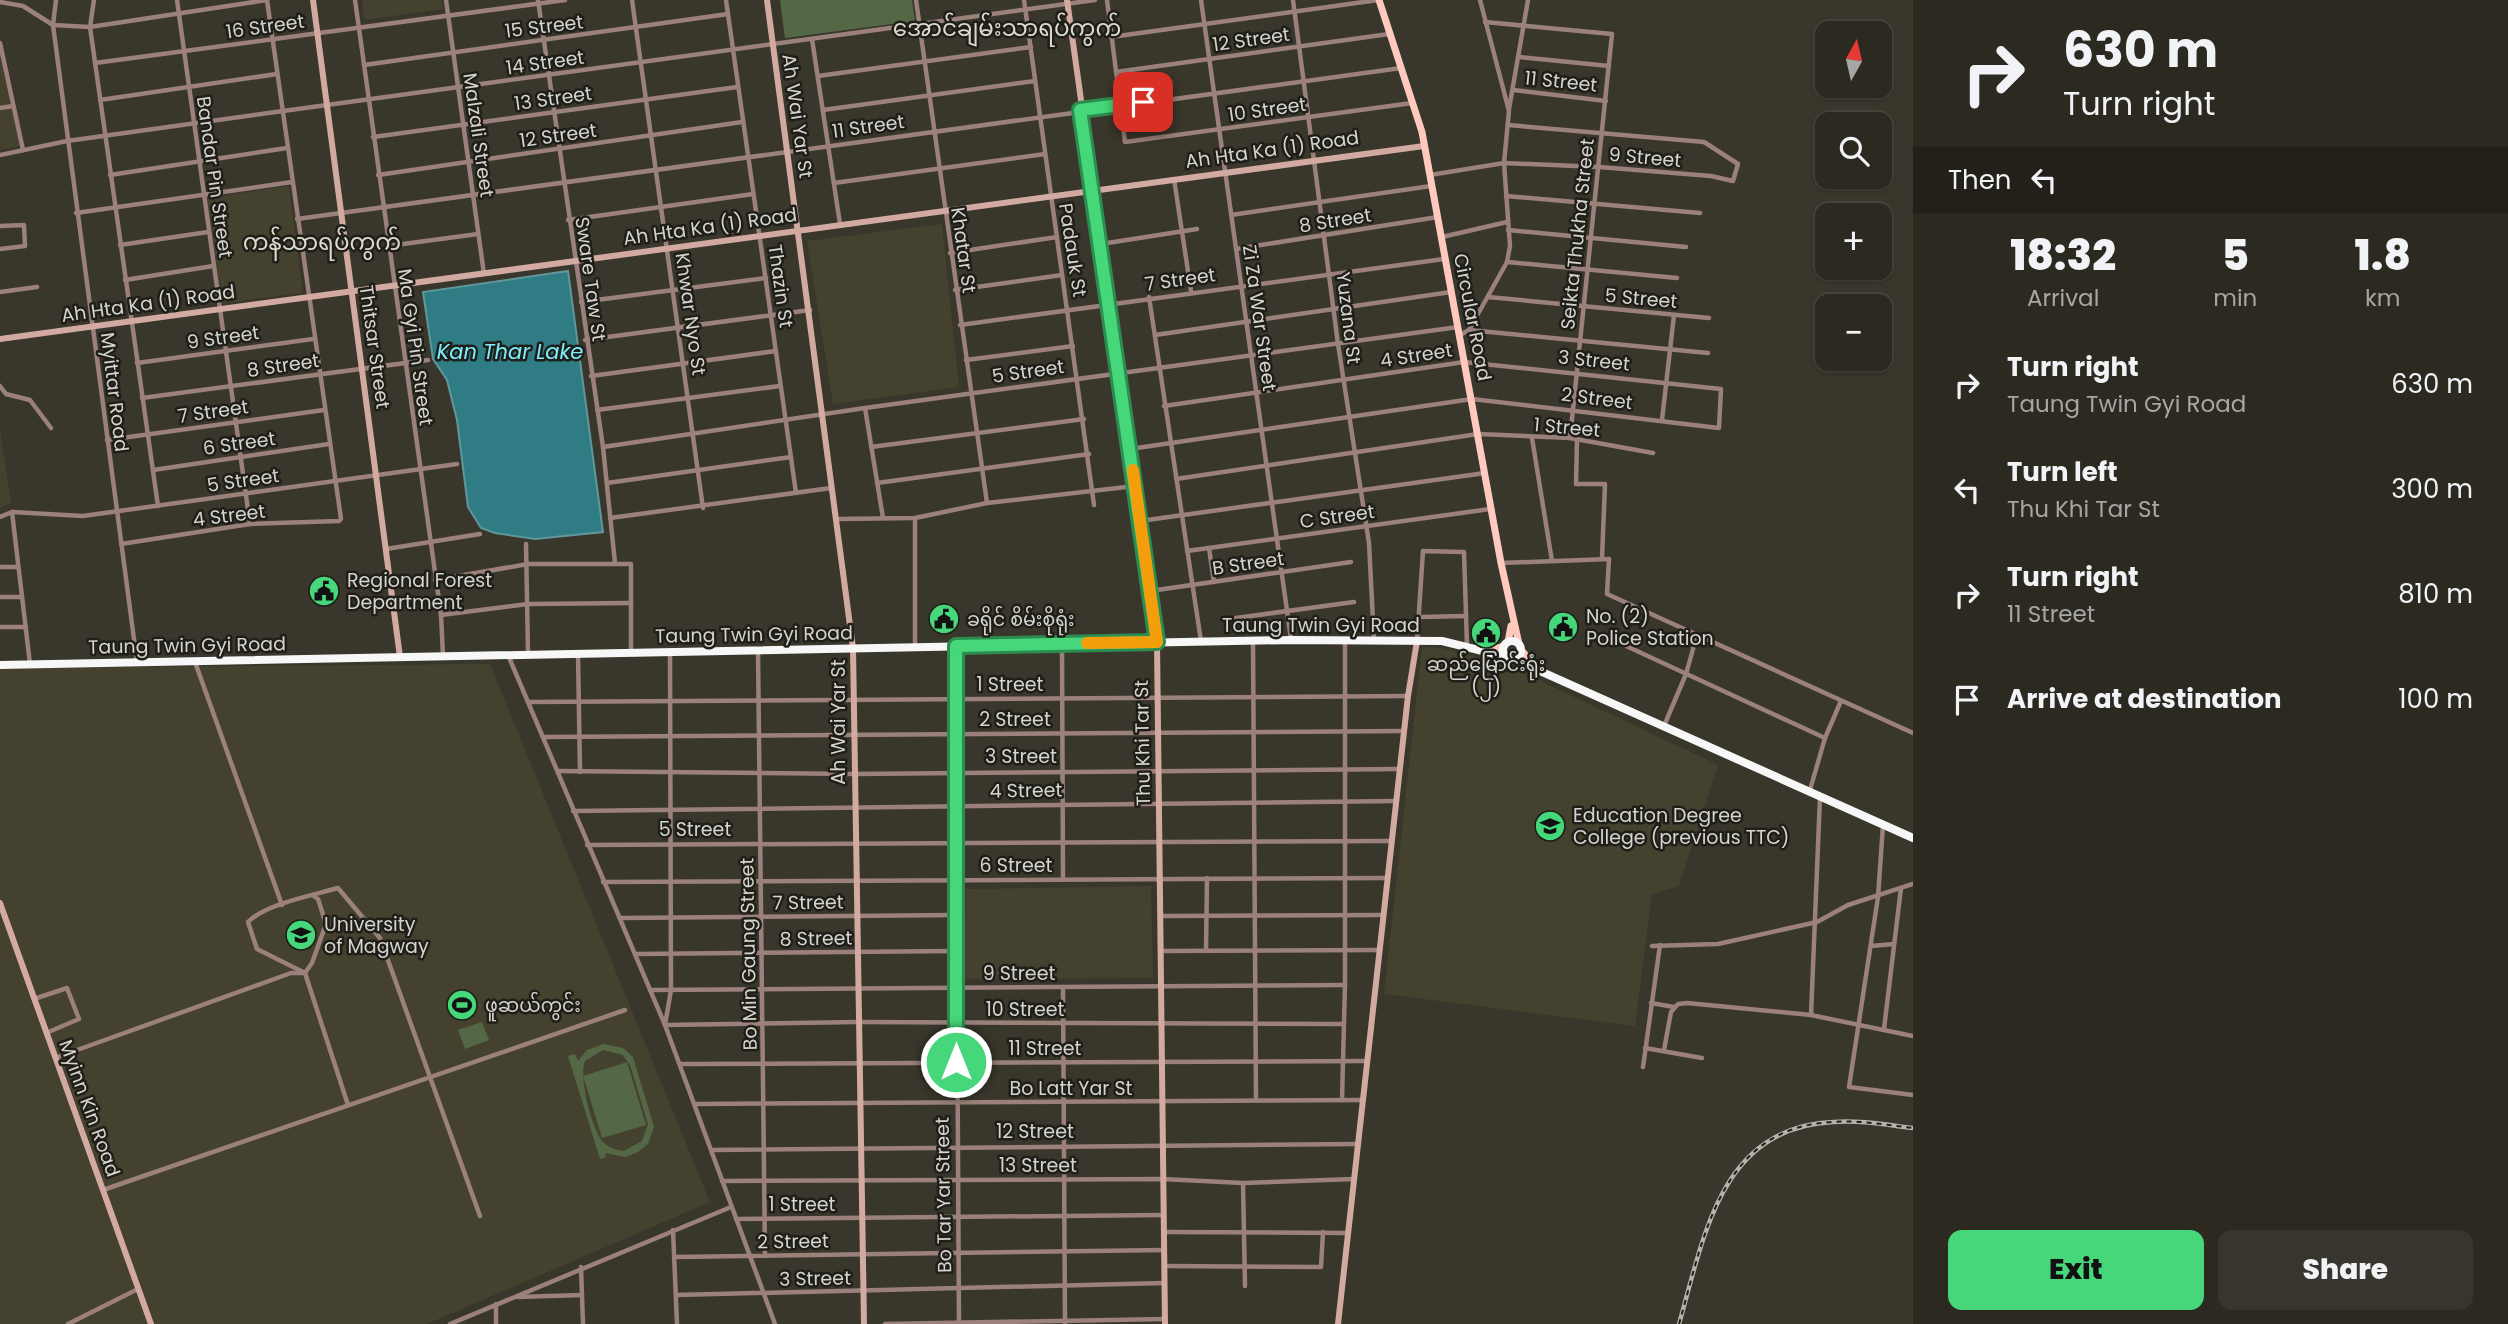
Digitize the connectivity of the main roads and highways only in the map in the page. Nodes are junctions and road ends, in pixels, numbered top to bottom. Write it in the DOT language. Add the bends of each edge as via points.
graph roads {
  1 [pos="1378,0"];
  2 [pos="1512,622"];
  3 [pos="1506,644"];
  4 [pos="1520,647"];
  5 [pos="1487,651"];
  6 [pos="1509,658"];
  7 [pos="0,665"];
  8 [pos="1537,668"];
  9 [pos="1913,838"];
  1 -- 2 [label="main road, Circular Road" via="1424,146"];
  2 -- 3 [label="main road"];
  2 -- 4 [label="main road, Circular Road"];
  3 -- 4 [label="highway"];
  3 -- 5 [label="main road"];
  3 -- 6 [label="highway"];
  4 -- 6 [label="highway" via="1516,657"];
  4 -- 8 [label="main road, Circular Road"];
  5 -- 6 [label="highway, Taung Twin Gyi Road"];
  5 -- 7 [label="highway, Taung Twin Gyi Road" via="1417,641 1291,640"];
  6 -- 8 [label="highway, Taung Twin Gyi Road"];
  8 -- 9 [label="highway"];
}
